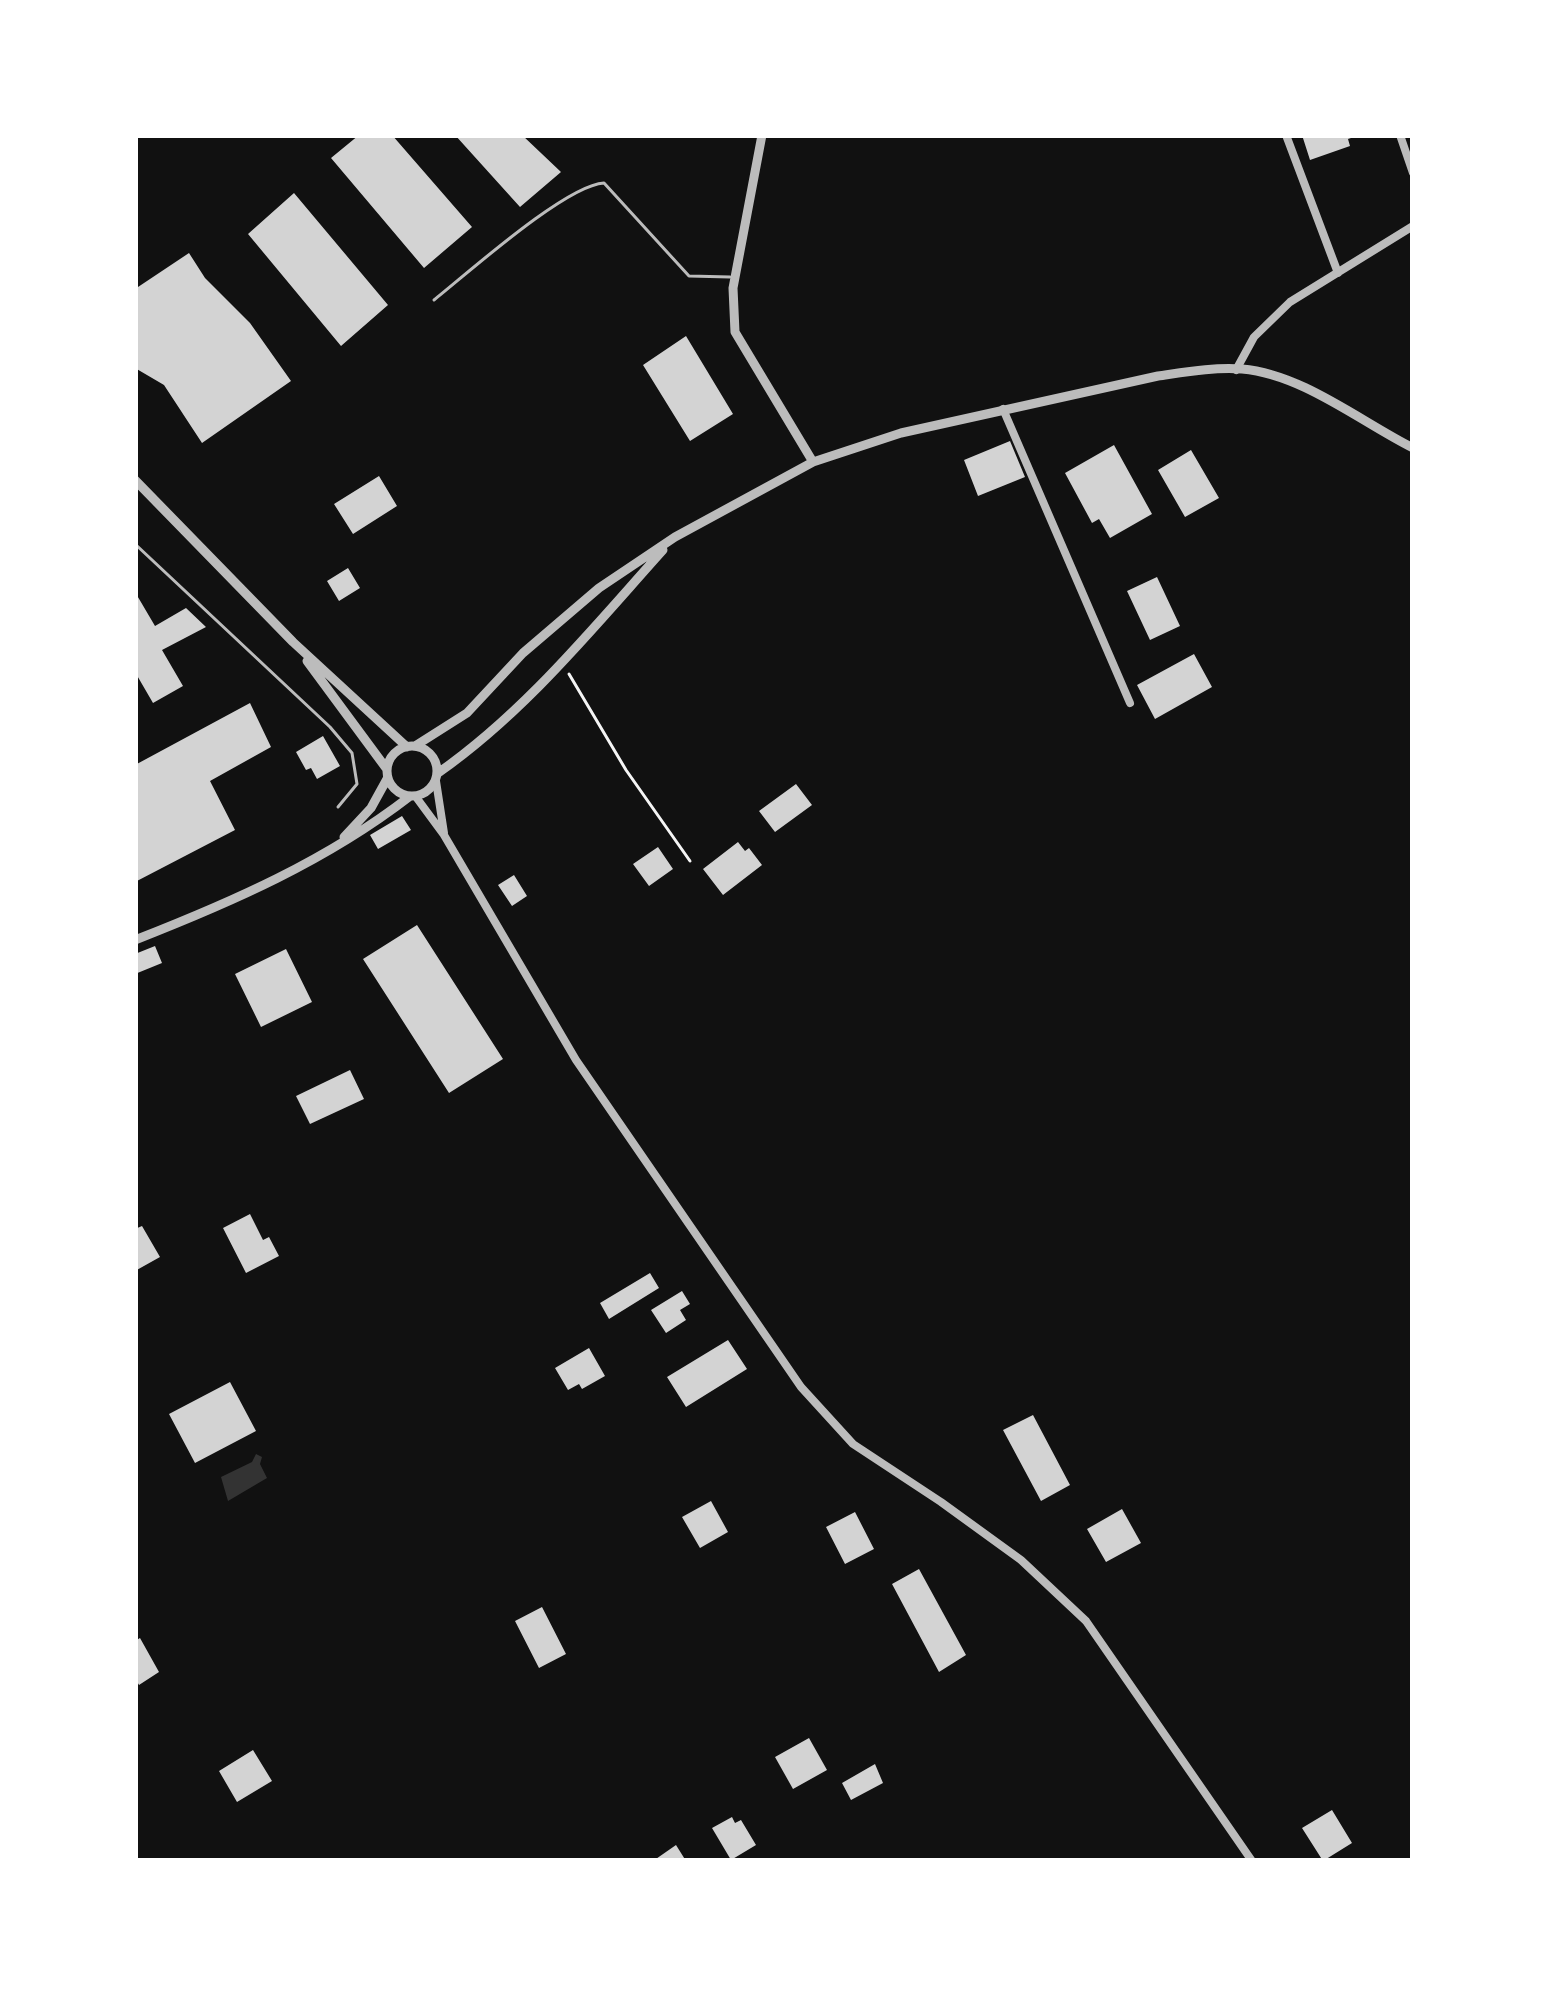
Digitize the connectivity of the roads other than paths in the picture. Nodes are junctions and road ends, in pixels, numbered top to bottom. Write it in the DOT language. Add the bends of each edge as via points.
graph roads {
  1 [pos="762,135"];
  2 [pos="1286,135"];
  3 [pos="1400,135"];
  4 [pos="1413,173"];
  5 [pos="1413,226"];
  6 [pos="1338,273"];
  7 [pos="735,277"];
  8 [pos="434,300"];
  9 [pos="1236,370"];
  10 [pos="1003,410"];
  11 [pos="1413,448"];
  12 [pos="813,462"];
  13 [pos="135,480"];
  14 [pos="675,537"];
  15 [pos="135,544"];
  16 [pos="293,643"];
  17 [pos="1130,703"];
  18 [pos="411,746"];
  19 [pos="387,774"];
  20 [pos="437,777"];
  21 [pos="412,797"];
  22 [pos="338,807"];
  23 [pos="444,835"];
  24 [pos="337,846"];
  25 [pos="135,940"];
  26 [pos="1252,1861"];
  1 -- 7 [label="street"];
  2 -- 6 [label="street"];
  3 -- 4 [label="street"];
  5 -- 6 [label="street"];
  6 -- 9 [label="street" via="1290,302 1254,337"];
  7 -- 8 [label="lane" via="689,276 604,183 538,219"];
  7 -- 12 [label="street" via="735,332"];
  9 -- 10 [label="street" via="1158,376"];
  9 -- 11 [label="street" via="1283,380"];
  10 -- 12 [label="street"];
  10 -- 17 [label="street"];
  12 -- 14 [label="street"];
  13 -- 16 [label="street"];
  14 -- 18 [label="street" via="599,588 467,713"];
  14 -- 20 [label="street" via="486,739"];
  15 -- 22 [label="lane" via="352,752 357,784"];
  16 -- 18 [label="street"];
  16 -- 19 [label="street"];
  18 -- 19 [label="street" via="393,755"];
  18 -- 20 [label="street" via="434,758"];
  19 -- 21 [label="street" via="396,791"];
  19 -- 24 [label="street" via="371,808"];
  20 -- 21 [label="street" via="428,792"];
  20 -- 23 [label="street"];
  21 -- 23 [label="street"];
  21 -- 24 [label="street"];
  23 -- 26 [label="street" via="576,1060 801,1387 853,1444 1021,1560 1086,1621"];
  24 -- 25 [label="street" via="248,896"];
}
